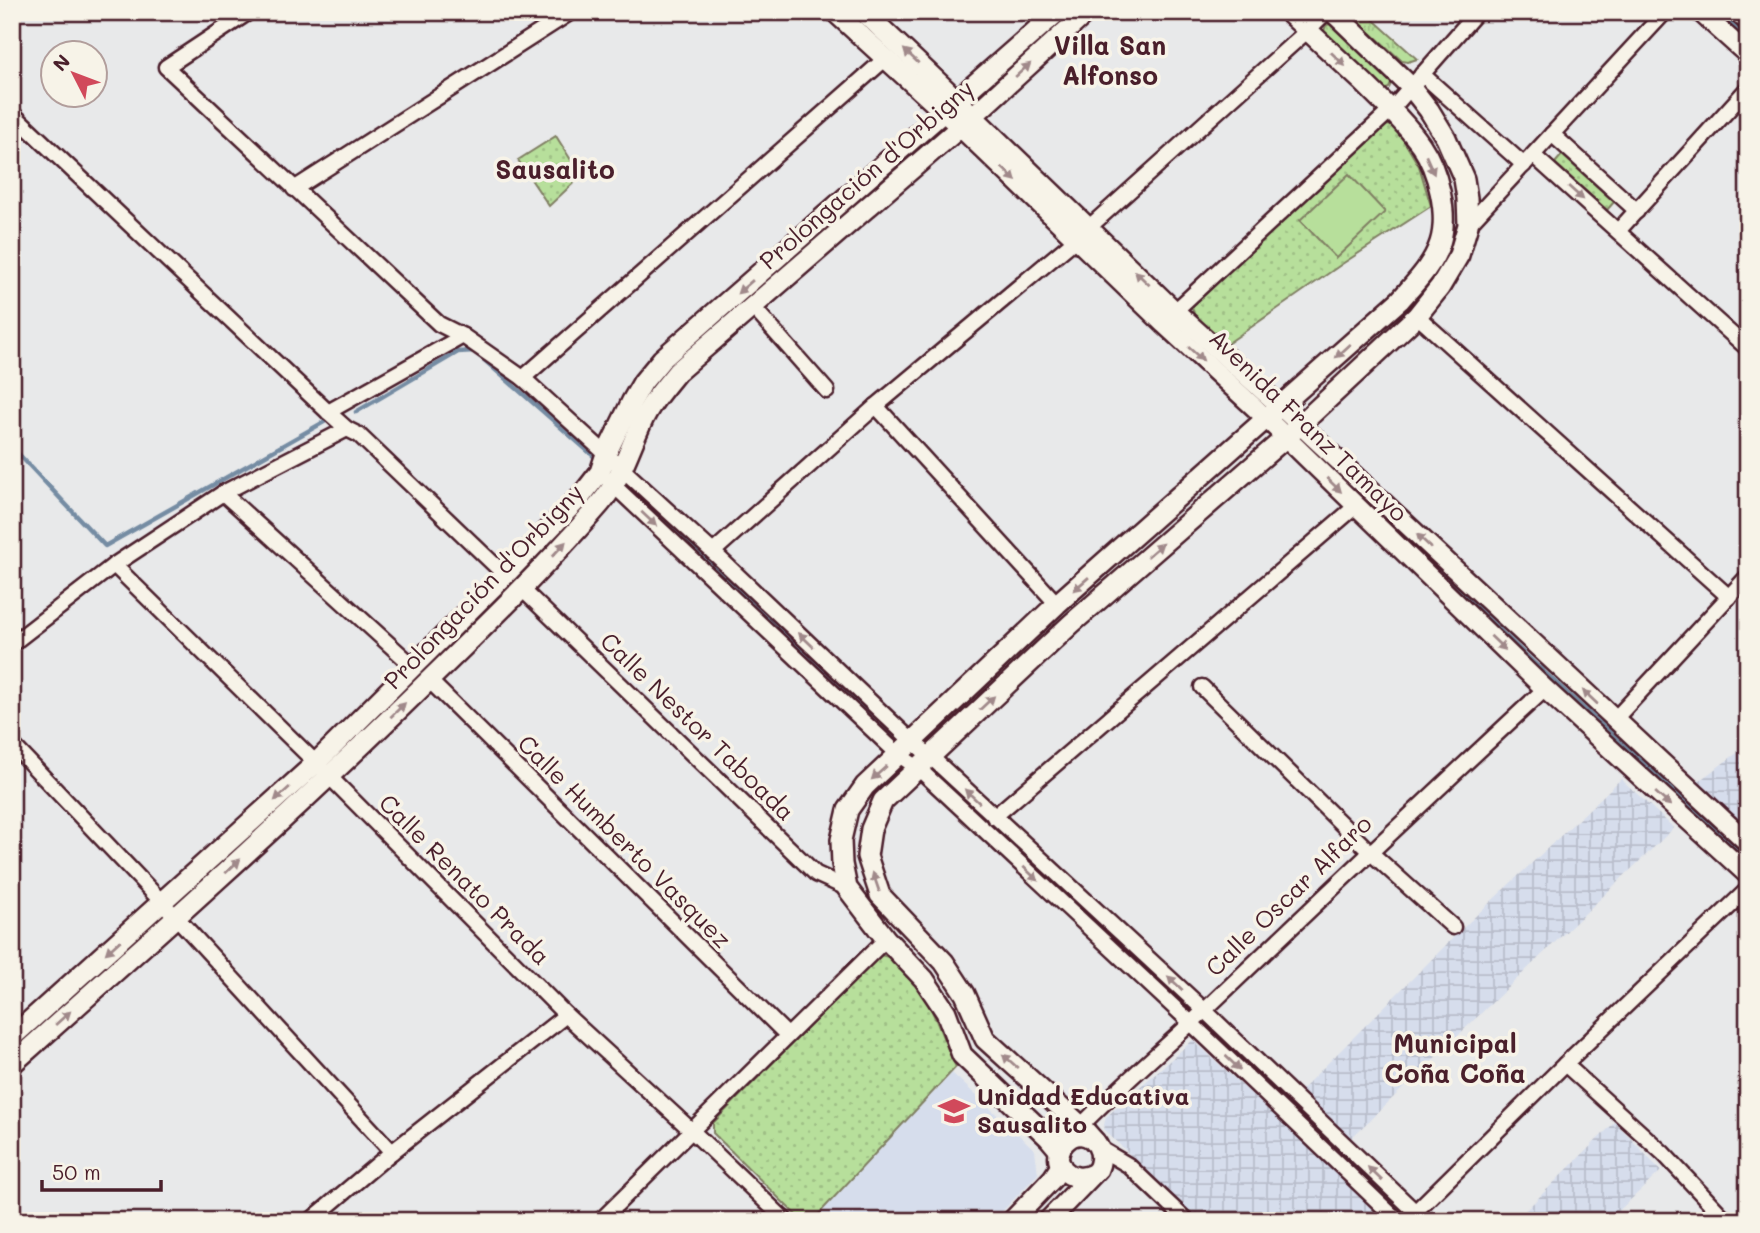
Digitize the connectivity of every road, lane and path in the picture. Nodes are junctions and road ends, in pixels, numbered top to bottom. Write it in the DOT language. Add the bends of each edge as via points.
graph roads {
  1 [pos="249,12"];
  2 [pos="571,12"];
  3 [pos="835,12"];
  4 [pos="864,12"];
  5 [pos="1057,12"];
  6 [pos="1087,12"];
  7 [pos="1288,12"];
  8 [pos="1326,12"];
  9 [pos="1333,12"];
  10 [pos="1477,12"];
  11 [pos="1665,12"];
  12 [pos="1700,12"];
  13 [pos="1738,12"];
  14 [pos="1748,21"];
  15 [pos="1308,30"];
  16 [pos="1748,55"];
  17 [pos="885,60"];
  18 [pos="1416,80"];
  19 [pos="1748,88"];
  20 [pos="951,107"];
  21 [pos="1391,110"];
  22 [pos="12,113"];
  23 [pos="967,122"];
  24 [pos="1552,134"];
  25 [pos="1529,160"];
  26 [pos="294,189"];
  27 [pos="1637,211"];
  28 [pos="1468,225"];
  29 [pos="1618,231"];
  30 [pos="1082,233"];
  31 [pos="752,306"];
  32 [pos="1417,316"];
  33 [pos="1169,317"];
  34 [pos="463,336"];
  35 [pos="1748,349"];
  36 [pos="523,378"];
  37 [pos="827,391"];
  38 [pos="876,406"];
  39 [pos="328,412"];
  40 [pos="1274,413"];
  41 [pos="347,429"];
  42 [pos="1293,431"];
  43 [pos="603,463"];
  44 [pos="618,478"];
  45 [pos="223,493"];
  46 [pos="1356,506"];
  47 [pos="713,552"];
  48 [pos="114,565"];
  49 [pos="505,575"];
  50 [pos="1748,576"];
  51 [pos="522,589"];
  52 [pos="1729,597"];
  53 [pos="1057,604"];
  54 [pos="12,644"];
  55 [pos="413,666"];
  56 [pos="429,680"];
  57 [pos="1202,687"];
  58 [pos="1545,689"];
  59 [pos="1614,720"];
  60 [pos="12,744"];
  61 [pos="906,748"];
  62 [pos="924,762"];
  63 [pos="323,770"];
  64 [pos="994,817"];
  65 [pos="1748,843"];
  66 [pos="1370,852"];
  67 [pos="1748,875"];
  68 [pos="847,888"];
  69 [pos="1748,889"];
  70 [pos="162,903"];
  71 [pos="177,918"];
  72 [pos="1453,927"];
  73 [pos="886,939"];
  74 [pos="1204,1010"];
  75 [pos="566,1015"];
  76 [pos="1191,1023"];
  77 [pos="787,1035"];
  78 [pos="12,1037"];
  79 [pos="12,1064"];
  80 [pos="1565,1064"];
  81 [pos="691,1130"];
  82 [pos="1097,1145"];
  83 [pos="1067,1146"];
  84 [pos="391,1152"];
  85 [pos="1128,1165"];
  86 [pos="1095,1171"];
  87 [pos="1420,1216"];
  88 [pos="310,1221"];
  89 [pos="600,1221"];
  90 [pos="786,1221"];
  91 [pos="1012,1221"];
  92 [pos="1048,1221"];
  93 [pos="1187,1221"];
  94 [pos="1398,1221"];
  95 [pos="1727,1221"];
  1 -- 26 [label="street" via="166,67"];
  2 -- 26 [label="street"];
  3 -- 17 [label="main road, Avenida Franz Tamayo"];
  20 -- 4 [label="main road, Avenida Franz Tamayo, one-way"];
  5 -- 20 [label="main road, Prolongación d'Orbigny"];
  23 -- 6 [label="main road, Prolongación d'Orbigny, one-way"];
  7 -- 15 [label="main road"];
  8 -- 15 [label="street"];
  9 -- 18 [label="main road"];
  10 -- 18 [label="street"];
  11 -- 24 [label="street"];
  12 -- 16 [label="street"];
  13 -- 14 [label="main road"];
  15 -- 21 [label="main road, one-way"];
  15 -- 30 [label="street"];
  17 -- 20 [label="main road, Avenida Franz Tamayo"];
  17 -- 36 [label="street"];
  18 -- 21 [label="street"];
  18 -- 25 [label="street"];
  18 -- 28 [label="main road" via="1464,178"];
  19 -- 27 [label="street"];
  20 -- 23 [label="main road, Avenida Franz Tamayo"];
  20 -- 43 [label="main road, Prolongación d'Orbigny, one-way" via="662,359 632,401"];
  21 -- 33 [label="street"];
  21 -- 40 [label="main road, one-way" via="1422,146 1435,174 1442,201 1440,244 1400,300"];
  22 -- 39 [label="street"];
  23 -- 30 [label="street, Avenida Franz Tamayo"];
  23 -- 31 [label="main road, Prolongación d'Orbigny"];
  24 -- 25 [label="street"];
  24 -- 27 [label="street"];
  25 -- 28 [label="street"];
  25 -- 29 [label="street, one-way"];
  26 -- 34 [label="street" via="439,324"];
  27 -- 29 [label="street"];
  28 -- 32 [label="main road" via="1459,255"];
  29 -- 35 [label="street"];
  30 -- 33 [label="street, Avenida Franz Tamayo"];
  30 -- 38 [label="street"];
  31 -- 37 [label="street"];
  31 -- 44 [label="main road, Prolongación d'Orbigny" via="664,388 642,422"];
  32 -- 42 [label="main road"];
  32 -- 52 [label="street"];
  33 -- 40 [label="street, Avenida Franz Tamayo"];
  34 -- 36 [label="street"];
  34 -- 39 [label="street"];
  36 -- 43 [label="street"];
  38 -- 47 [label="street"];
  38 -- 53 [label="street"];
  39 -- 41 [label="street"];
  40 -- 42 [label="street, Avenida Franz Tamayo"];
  40 -- 53 [label="main road, one-way"];
  41 -- 45 [label="street"];
  41 -- 49 [label="street" via="359,435"];
  42 -- 46 [label="street, Avenida Franz Tamayo, one-way"];
  59 -- 42 [label="street, Avenida Franz Tamayo, one-way"];
  62 -- 42 [label="main road, one-way" via="1071,624"];
  43 -- 44 [label="street"];
  43 -- 49 [label="main road, Prolongación d'Orbigny" via="582,495"];
  44 -- 47 [label="street"];
  51 -- 44 [label="main road, Prolongación d'Orbigny, one-way"];
  44 -- 61 [label="street, one-way"];
  45 -- 48 [label="street"];
  45 -- 55 [label="street"];
  46 -- 58 [label="street, Avenida Franz Tamayo, one-way"];
  46 -- 64 [label="street"];
  61 -- 47 [label="street, one-way"];
  48 -- 54 [label="street"];
  48 -- 63 [label="street, Calle Renato Prada"];
  49 -- 55 [label="main road, Prolongación d'Orbigny"];
  50 -- 52 [label="street"];
  51 -- 56 [label="main road, Prolongación d'Orbigny"];
  51 -- 68 [label="street, Calle Nestor Taboada" via="816,874"];
  52 -- 59 [label="street"];
  53 -- 61 [label="main road"];
  55 -- 63 [label="main road, Prolongación d'Orbigny"];
  63 -- 56 [label="main road, Prolongación d'Orbigny, one-way"];
  56 -- 77 [label="street, Calle Humberto Vasquez"];
  57 -- 66 [label="street"];
  58 -- 66 [label="street, Calle Oscar Alfaro"];
  58 -- 67 [label="street, Avenida Franz Tamayo, one-way"];
  59 -- 65 [label="street, Avenida Franz Tamayo"];
  60 -- 70 [label="street"];
  61 -- 62 [label="street"];
  61 -- 68 [label="main road, one-way" via="865,786 848,810 841,840"];
  64 -- 62 [label="street, one-way"];
  62 -- 76 [label="street, one-way"];
  83 -- 62 [label="main road, one-way" via="985,1039 965,993 944,962 880,895 867,856 871,829 883,802"];
  63 -- 70 [label="main road, Prolongación d'Orbigny, one-way"];
  71 -- 63 [label="main road, Prolongación d'Orbigny, one-way"];
  63 -- 75 [label="street, Calle Renato Prada"];
  74 -- 64 [label="street, one-way"];
  66 -- 72 [label="street"];
  66 -- 74 [label="street, Calle Oscar Alfaro"];
  68 -- 73 [label="main road"];
  69 -- 80 [label="street"];
  70 -- 71 [label="street"];
  70 -- 78 [label="main road, Prolongación d'Orbigny, one-way"];
  79 -- 71 [label="main road, Prolongación d'Orbigny, one-way"];
  71 -- 84 [label="street"];
  73 -- 77 [label="street"];
  73 -- 83 [label="main road" via="924,979 946,1012 962,1055 1049,1138"];
  74 -- 76 [label="street, Calle Oscar Alfaro"];
  87 -- 74 [label="street, one-way"];
  75 -- 81 [label="street, Calle Renato Prada"];
  75 -- 84 [label="street"];
  76 -- 83 [label="street, Calle Oscar Alfaro" via="1093,1112"];
  76 -- 94 [label="street, one-way"];
  77 -- 81 [label="street"];
  80 -- 87 [label="street"];
  80 -- 95 [label="street" via="1662,1153"];
  81 -- 89 [label="street"];
  81 -- 90 [label="street, Calle Renato Prada"];
  82 -- 83 [label="main road"];
  82 -- 85 [label="street"];
  82 -- 86 [label="main road" via="1101,1162"];
  83 -- 86 [label="main road" via="1064,1171 1081,1178"];
  83 -- 91 [label="main road, Calle Oscar Alfaro" via="1053,1178"];
  84 -- 88 [label="street"];
  85 -- 86 [label="street"];
  85 -- 93 [label="street"];
  86 -- 92 [label="main road"];
}
